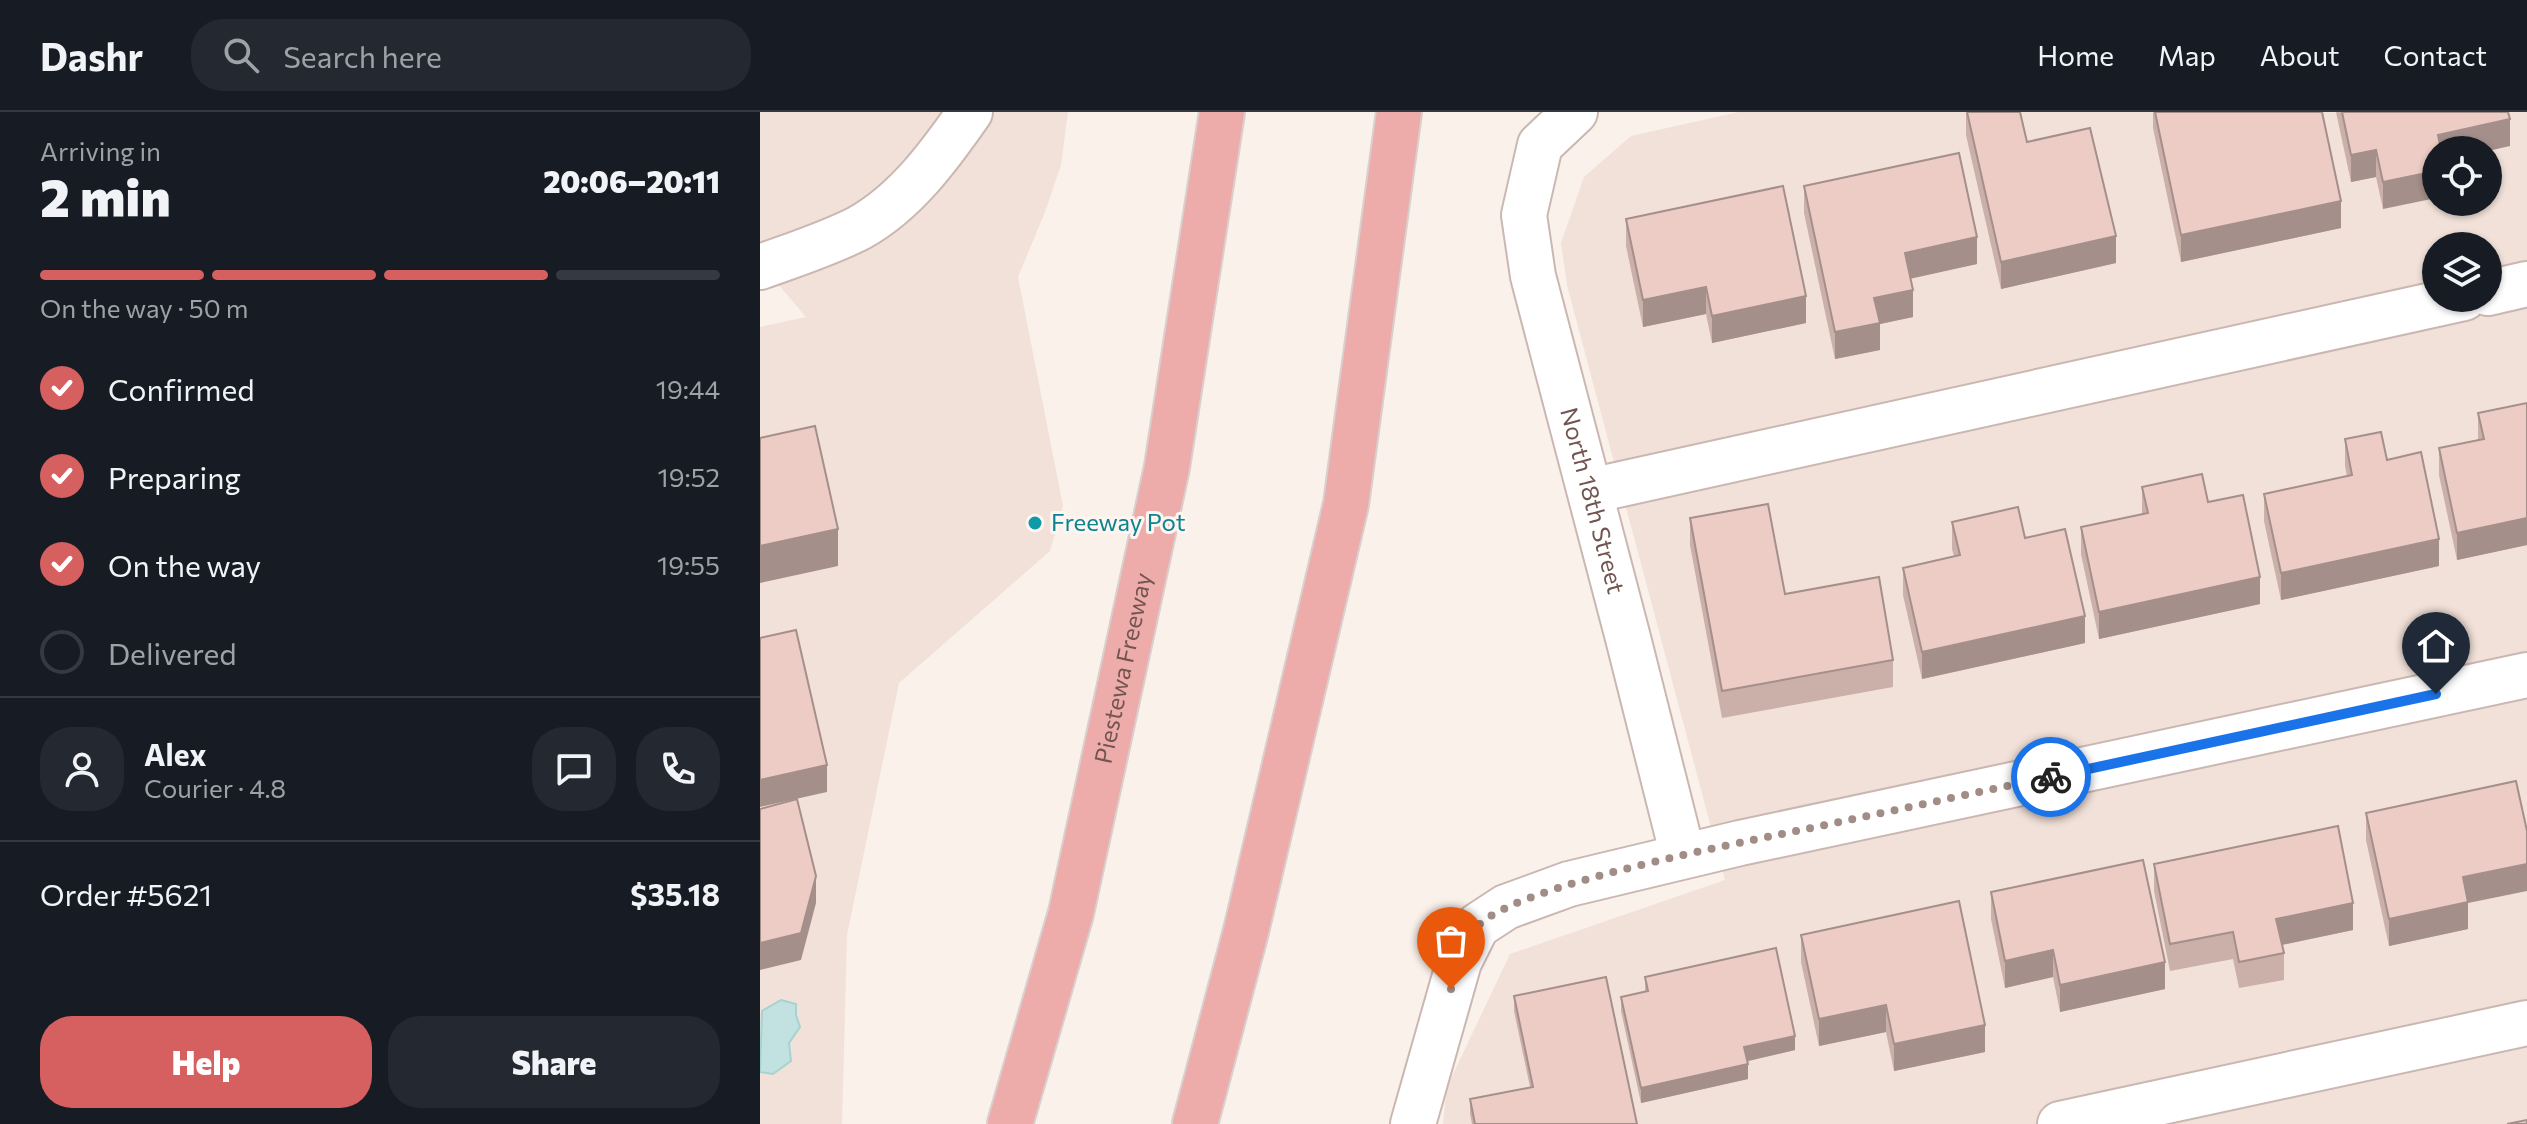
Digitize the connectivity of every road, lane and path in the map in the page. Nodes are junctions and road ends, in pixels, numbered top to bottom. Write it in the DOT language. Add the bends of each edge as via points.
graph roads {
  1 [pos="970,112"];
  2 [pos="1222,112"];
  3 [pos="1399,112"];
  4 [pos="1575,112"];
  5 [pos="760,267"];
  6 [pos="2527,284"];
  7 [pos="2502,290"];
  8 [pos="2422,307"];
  9 [pos="1590,491"];
  10 [pos="2527,675"];
  11 [pos="1683,856"];
  12 [pos="2527,1023"];
  13 [pos="1010,1124"];
  14 [pos="1195,1124"];
  15 [pos="1413,1124"];
  16 [pos="2060,1124"];
  1 -- 5 [label="street" via="906,193 860,227"];
  2 -- 13 [label="highway, Piestewa Freeway" via="1167,467 1071,913"];
  3 -- 14 [label="highway" via="1346,504"];
  4 -- 9 [label="street, North 18th Street" via="1540,145 1524,215 1533,276"];
  6 -- 7 [label="street"];
  8 -- 9 [label="street"];
  9 -- 11 [label="street, North 18th Street"];
  10 -- 11 [label="street"];
  11 -- 15 [label="street" via="1569,884 1506,907 1477,926 1459,962"];
  12 -- 16 [label="street"];
}
